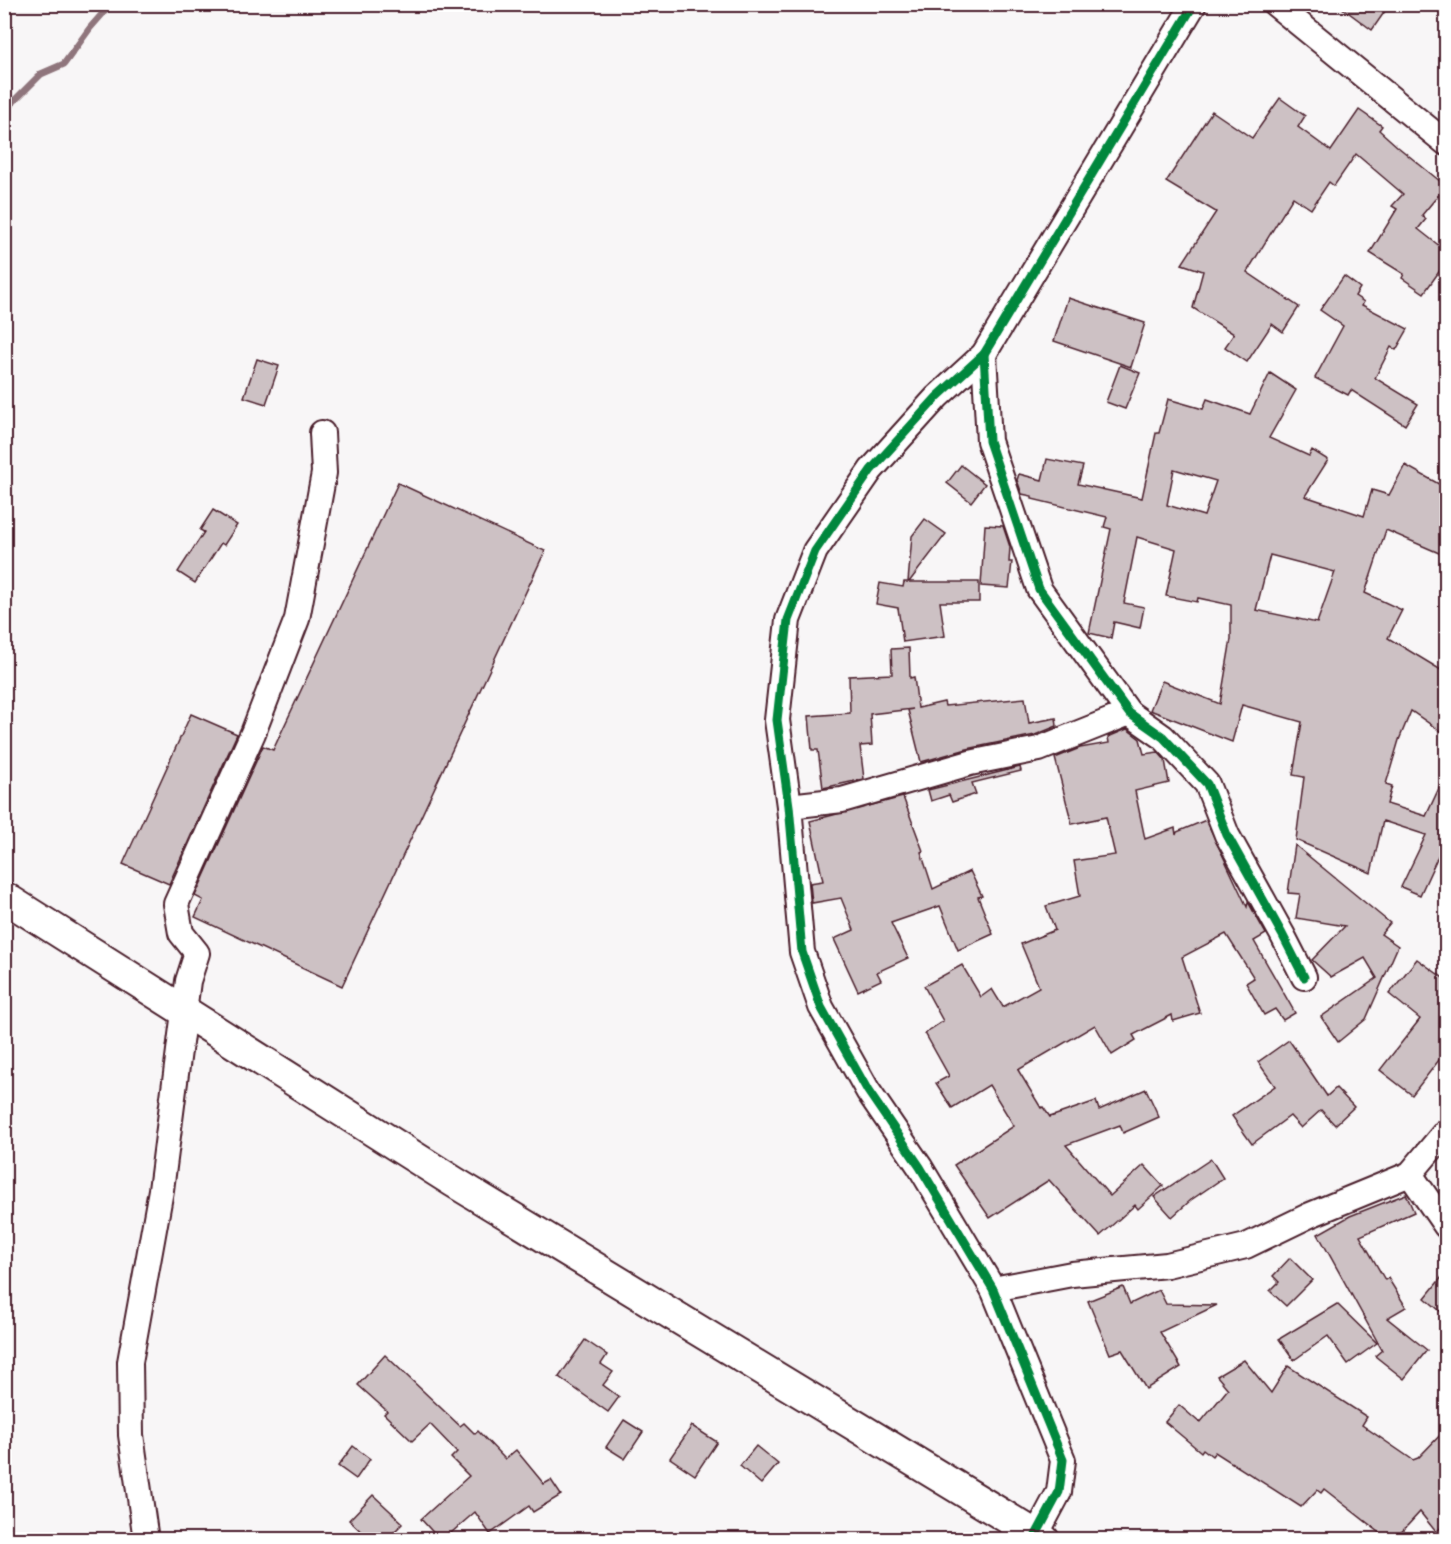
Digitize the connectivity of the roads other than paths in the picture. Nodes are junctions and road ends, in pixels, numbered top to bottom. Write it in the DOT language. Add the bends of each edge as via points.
graph roads {
  1 [pos="1194,4"];
  2 [pos="1275,4"];
  3 [pos="1446,143"];
  4 [pos="984,354"];
  5 [pos="322,433"];
  6 [pos="1129,713"];
  7 [pos="789,806"];
  8 [pos="4,897"];
  9 [pos="1304,977"];
  10 [pos="186,1012"];
  11 [pos="1446,1131"];
  12 [pos="1410,1174"];
  13 [pos="1446,1226"];
  14 [pos="993,1289"];
  15 [pos="1040,1537"];
  16 [pos="146,1539"];
  1 -- 4 [label="street"];
  2 -- 3 [label="street"];
  4 -- 6 [label="street" via="989,441 1039,589"];
  4 -- 7 [label="street" via="937,397 871,470 815,551 788,620 777,720"];
  5 -- 10 [label="street" via="324,473 297,619 253,733 176,904 181,933 197,953 188,981"];
  6 -- 7 [label="street" via="1039,749 842,800"];
  6 -- 9 [label="street" via="1163,737 1207,784 1227,835"];
  7 -- 14 [label="street" via="802,952 821,1007 868,1091 920,1167"];
  8 -- 10 [label="main road"];
  10 -- 15 [label="main road" via="453,1182"];
  10 -- 16 [label="street" via="175,1068 161,1190 130,1362 131,1435"];
  11 -- 12 [label="street"];
  12 -- 13 [label="street"];
  12 -- 14 [label="street" via="1246,1246 1167,1265 1072,1274"];
  14 -- 15 [label="street" via="1063,1460 1059,1492"];
}
